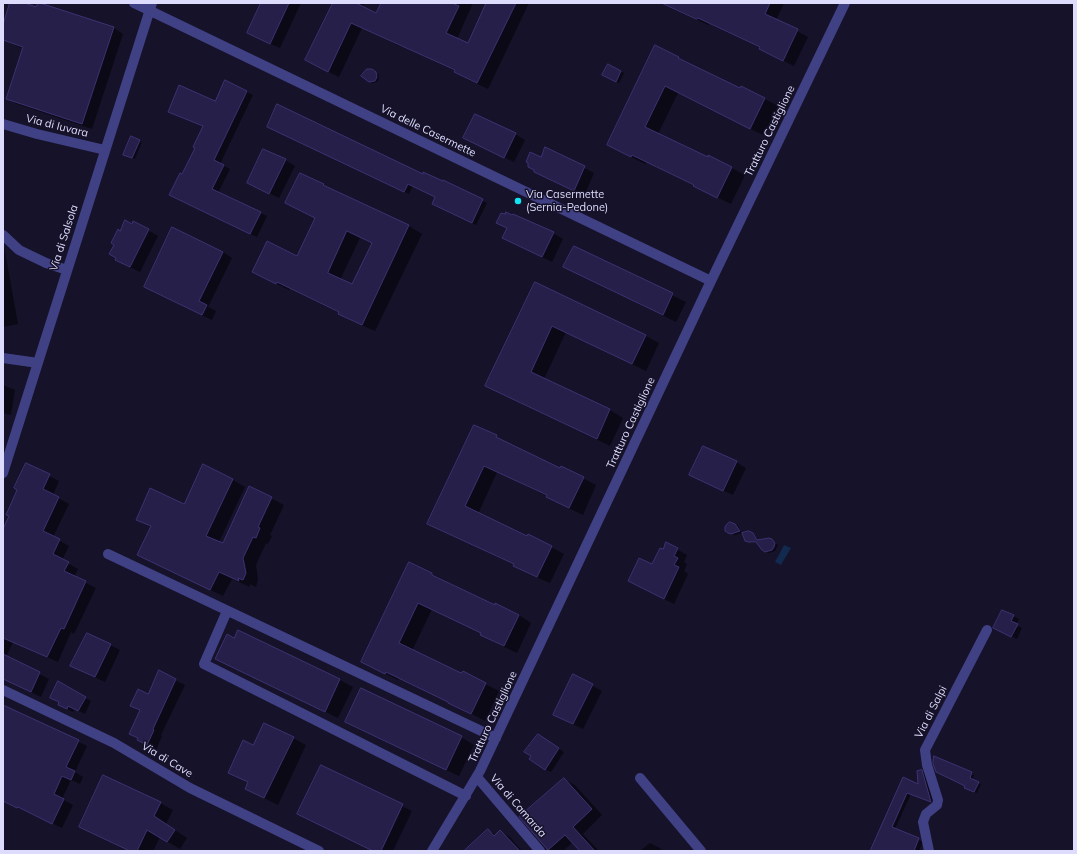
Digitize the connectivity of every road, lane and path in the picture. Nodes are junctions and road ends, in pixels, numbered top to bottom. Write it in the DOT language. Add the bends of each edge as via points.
graph roads {
  1 [pos="134,3"];
  2 [pos="845,3"];
  3 [pos="150,7"];
  4 [pos="3,124"];
  5 [pos="105,150"];
  6 [pos="3,236"];
  7 [pos="67,270"];
  8 [pos="711,281"];
  9 [pos="3,358"];
  10 [pos="38,363"];
  11 [pos="5,462"];
  12 [pos="3,473"];
  13 [pos="108,554"];
  14 [pos="228,611"];
  15 [pos="987,630"];
  16 [pos="3,690"];
  17 [pos="496,738"];
  18 [pos="477,777"];
  19 [pos="640,778"];
  20 [pos="466,796"];
  21 [pos="319,851"];
  22 [pos="432,851"];
  23 [pos="540,851"];
  24 [pos="701,851"];
  25 [pos="929,851"];
  1 -- 3 [label="street, Via delle Casermette"];
  2 -- 8 [label="street, Tratturo Castiglione"];
  3 -- 5 [label="street, Via di Salsola"];
  3 -- 8 [label="street, Via delle Casermette"];
  4 -- 5 [label="street, Via di Iuvara"];
  5 -- 7 [label="street, Via di Salsola"];
  6 -- 7 [label="street" via="19,250"];
  7 -- 10 [label="street, Via di Salsola"];
  8 -- 17 [label="street, Tratturo Castiglione"];
  9 -- 10 [label="street"];
  10 -- 11 [label="street, Via di Salsola"];
  11 -- 12 [label="street, Via di Salsola"];
  13 -- 14 [label="street"];
  14 -- 17 [label="street"];
  14 -- 20 [label="street" via="204,664"];
  15 -- 25 [label="street, Via di Salpi" via="925,750 938,800 938,805 926,814 923,822"];
  16 -- 21 [label="street, Via di Cave" via="114,743 190,788"];
  17 -- 18 [label="street, Tratturo Castiglione"];
  18 -- 20 [label="street, Tratturo Castiglione"];
  18 -- 23 [label="street, Via di Camarda"];
  19 -- 24 [label="street"];
  20 -- 22 [label="street, Tratturo Castiglione"];
}
